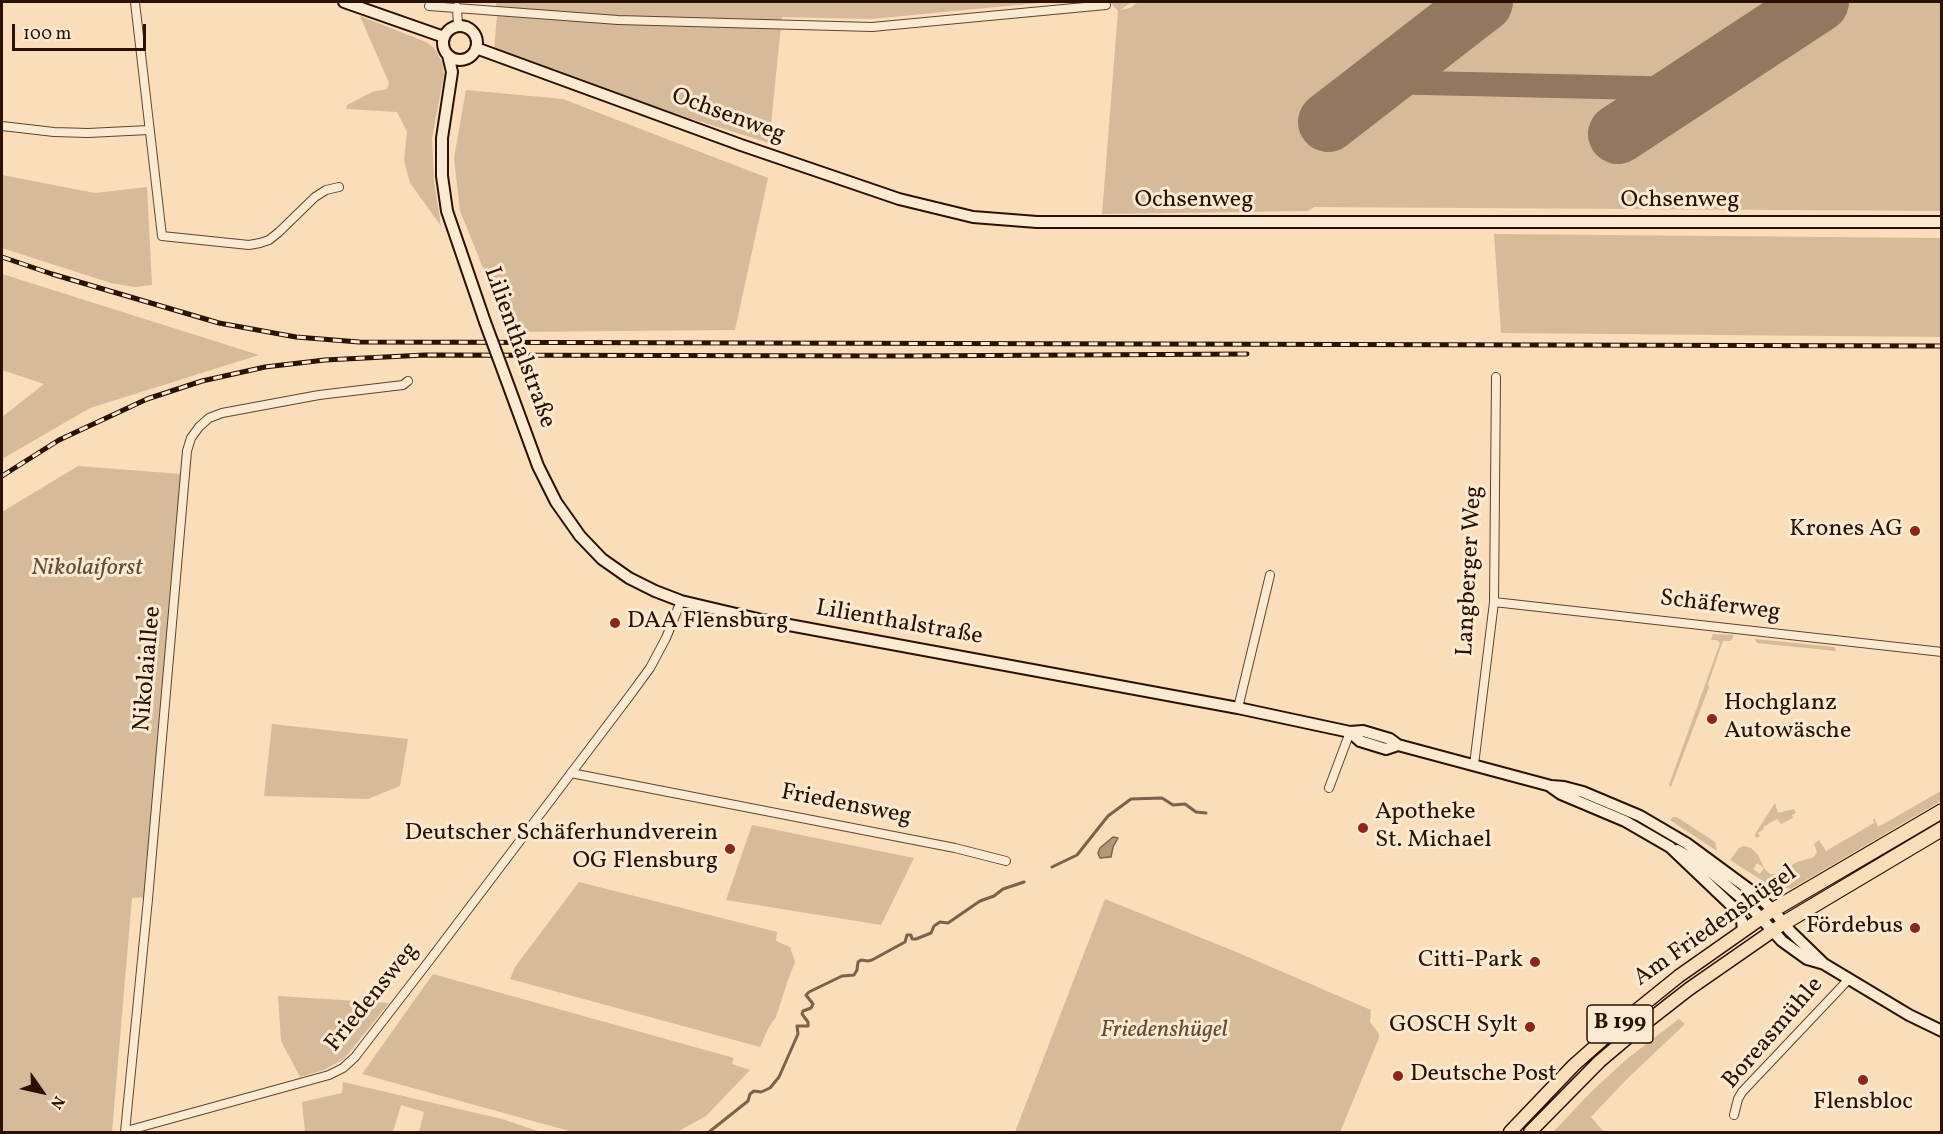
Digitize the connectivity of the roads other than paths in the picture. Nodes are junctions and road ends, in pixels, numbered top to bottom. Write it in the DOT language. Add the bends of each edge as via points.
graph roads {
  1 [pos="135,2"];
  2 [pos="344,2"];
  3 [pos="1106,5"];
  4 [pos="429,6"];
  5 [pos="457,8"];
  6 [pos="458,27"];
  7 [pos="444,37"];
  8 [pos="476,48"];
  9 [pos="448,55"];
  10 [pos="466,59"];
  11 [pos="450,89"];
  12 [pos="2,126"];
  13 [pos="149,130"];
  14 [pos="339,187"];
  15 [pos="1941,222"];
  16 [pos="1496,377"];
  17 [pos="408,381"];
  18 [pos="1270,575"];
  19 [pos="681,601"];
  20 [pos="1494,602"];
  21 [pos="1941,652"];
  22 [pos="1238,708"];
  23 [pos="1350,732"];
  24 [pos="1474,765"];
  25 [pos="571,773"];
  26 [pos="1551,786"];
  27 [pos="1329,788"];
  28 [pos="1941,811"];
  29 [pos="1941,829"];
  30 [pos="1670,847"];
  31 [pos="1006,861"];
  32 [pos="1767,914"];
  33 [pos="1778,927"];
  34 [pos="1743,930"];
  35 [pos="1848,980"];
  36 [pos="1941,1031"];
  37 [pos="1734,1115"];
  38 [pos="125,1132"];
  39 [pos="1510,1132"];
  40 [pos="1530,1132"];
  1 -- 13 [label="street"];
  2 -- 7 [label="street"];
  3 -- 5 [label="street" via="872,27 618,20"];
  4 -- 5 [label="street"];
  5 -- 6 [label="street"];
  6 -- 7 [label="street"];
  6 -- 8 [label="street" via="472,32"];
  7 -- 9 [label="street" via="443,47"];
  8 -- 10 [label="street"];
  8 -- 15 [label="street, Ochsenweg" via="887,195 973,217 1037,222"];
  9 -- 10 [label="street" via="456,60"];
  9 -- 11 [label="street, Lilienthalstraße" via="452,66"];
  10 -- 11 [label="street, Lilienthalstraße" via="455,73"];
  11 -- 19 [label="street, Lilienthalstraße, bridge" via="442,138 447,211 538,466 579,536 602,559 629,578"];
  12 -- 13 [label="street" via="88,133"];
  13 -- 14 [label="street" via="162,236 260,243 279,232 315,197"];
  16 -- 20 [label="street, Langberger Weg"];
  17 -- 38 [label="street, Nikolaiallee" via="403,385 318,395 222,413 209,418 191,438"];
  18 -- 22 [label="street"];
  19 -- 22 [label="street, Lilienthalstraße" via="762,620"];
  19 -- 25 [label="street, Friedensweg" via="650,668"];
  20 -- 21 [label="street, Schäferweg"];
  20 -- 24 [label="street, Langberger Weg"];
  22 -- 23 [label="street, Lilienthalstraße"];
  23 -- 24 [label="street, Lilienthalstraße" via="1360,741 1386,749 1398,745"];
  23 -- 27 [label="street"];
  24 -- 26 [label="street, Lilienthalstraße"];
  25 -- 31 [label="street, Friedensweg"];
  25 -- 38 [label="street, Friedensweg" via="343,1068 328,1076"];
  26 -- 30 [label="street, Lilienthalstraße"];
  26 -- 32 [label="street, Lilienthalstraße" via="1583,792 1660,826 1758,896"];
  28 -- 32 [label="highway, Am Friedenshügel / B 199"];
  29 -- 33 [label="highway, Am Friedenshügel / B 199"];
  30 -- 32 [label="street, Lilienthalstraße" via="1701,864"];
  30 -- 34 [label="street, Lilienthalstraße" via="1734,908"];
  32 -- 33 [label="street"];
  32 -- 34 [label="main road, Am Friedenshügel / B 199"];
  33 -- 35 [label="street"];
  33 -- 40 [label="main road, Am Friedenshügel / B 199" via="1639,1028 1600,1061"];
  34 -- 39 [label="main road, Am Friedenshügel / B 199" via="1627,1018 1574,1065"];
  35 -- 36 [label="street"];
  35 -- 37 [label="street, Boreasmühle" via="1742,1092"];
}
